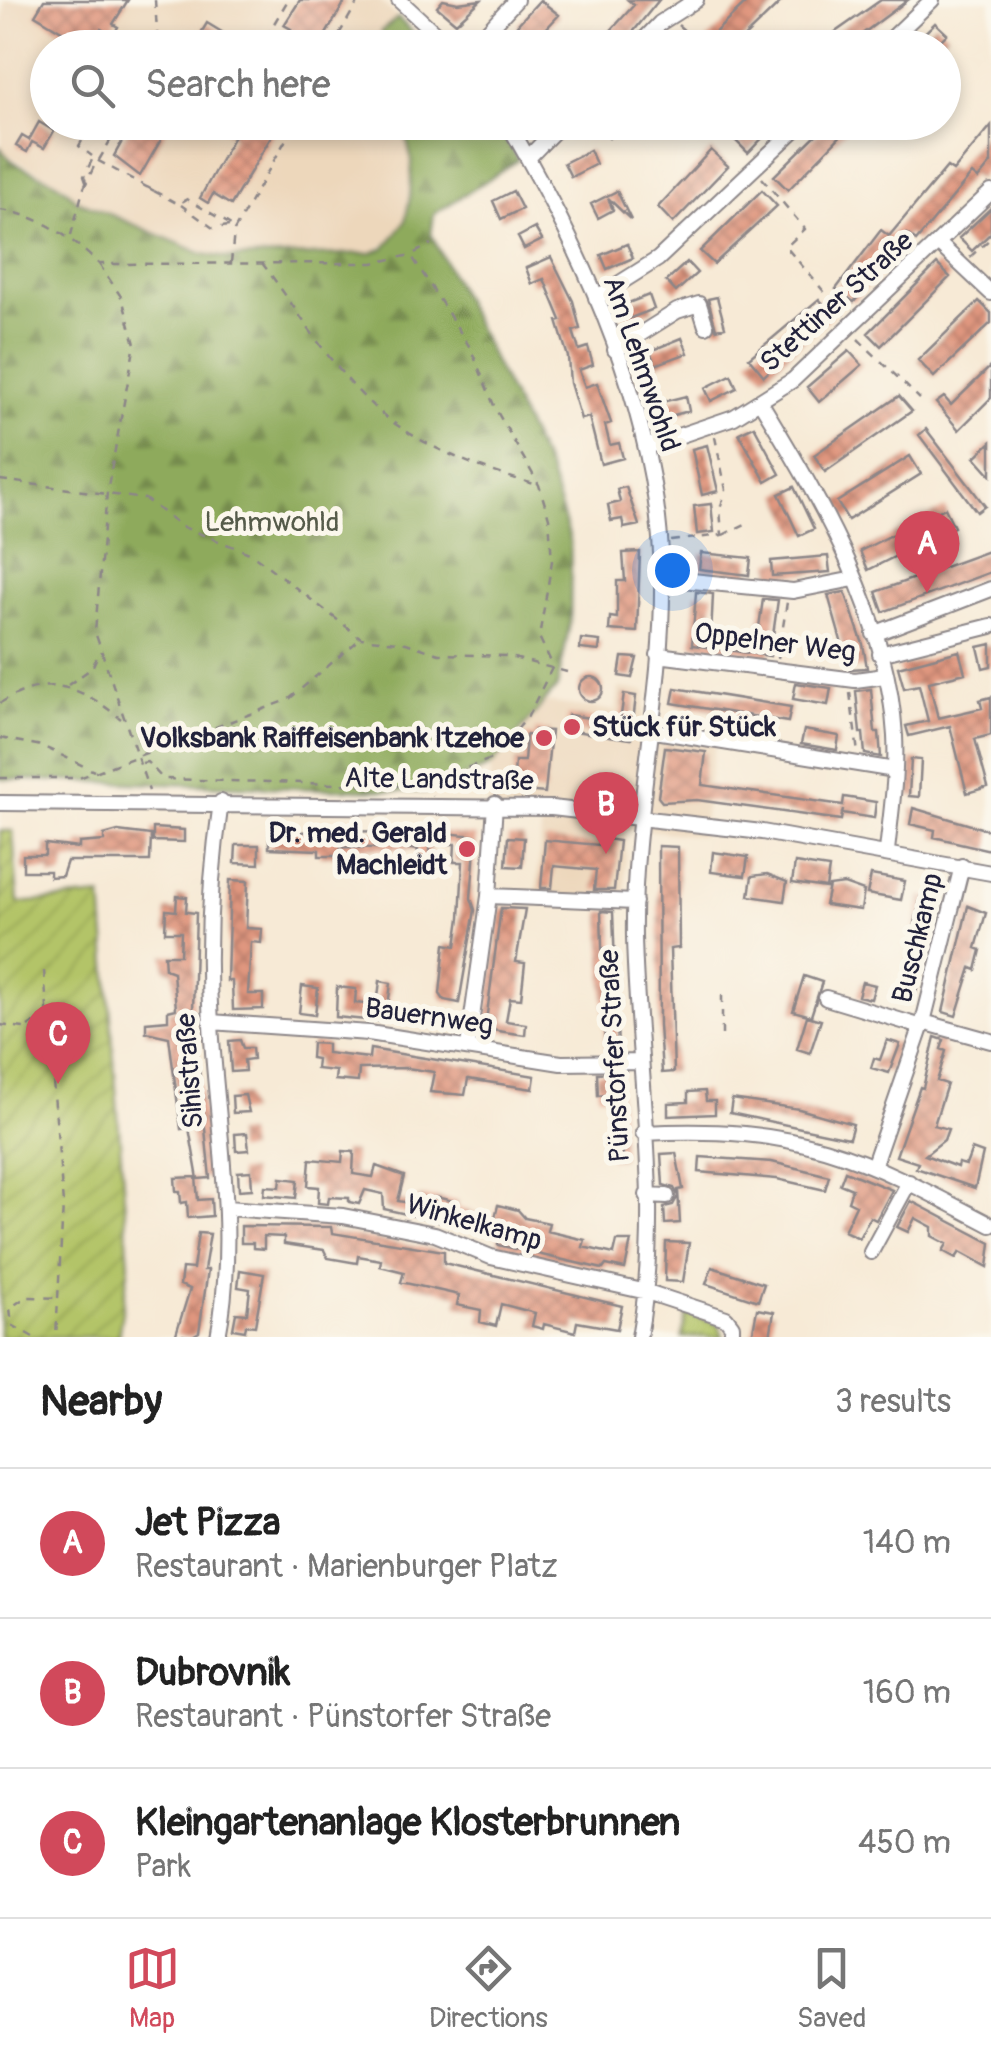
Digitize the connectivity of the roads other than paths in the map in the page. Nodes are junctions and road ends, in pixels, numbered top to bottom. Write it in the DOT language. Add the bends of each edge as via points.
graph roads {
  1 [pos="398,0"];
  2 [pos="516,0"];
  3 [pos="696,0"];
  4 [pos="932,0"];
  5 [pos="430,30"];
  6 [pos="488,30"];
  7 [pos="656,30"];
  8 [pos="901,30"];
  9 [pos="518,140"];
  10 [pos="546,140"];
  11 [pos="785,140"];
  12 [pos="528,158"];
  13 [pos="991,192"];
  14 [pos="938,243"];
  15 [pos="991,293"];
  16 [pos="596,298"];
  17 [pos="706,326"];
  18 [pos="615,350"];
  19 [pos="761,403"];
  20 [pos="646,448"];
  21 [pos="662,578"];
  22 [pos="854,579"];
  23 [pos="991,590"];
  24 [pos="991,626"];
  25 [pos="874,634"];
  26 [pos="658,654"];
  27 [pos="880,654"];
  28 [pos="885,676"];
  29 [pos="649,730"];
  30 [pos="894,770"];
  31 [pos="221,802"];
  32 [pos="0,803"];
  33 [pos="495,804"];
  34 [pos="638,817"];
  35 [pos="887,851"];
  36 [pos="962,866"];
  37 [pos="991,872"];
  38 [pos="489,896"];
  39 [pos="635,902"];
  40 [pos="826,998"];
  41 [pos="210,1022"];
  42 [pos="922,1025"];
  43 [pos="991,1041"];
  44 [pos="468,1046"];
  45 [pos="639,1062"];
  46 [pos="643,1133"];
  47 [pos="874,1164"];
  48 [pos="909,1182"];
  49 [pos="646,1195"];
  50 [pos="666,1196"];
  51 [pos="226,1208"];
  52 [pos="991,1225"];
  53 [pos="871,1252"];
  54 [pos="647,1292"];
  55 [pos="218,1337"];
  56 [pos="639,1337"];
  57 [pos="732,1337"];
  1 -- 5 [label="street"];
  2 -- 6 [label="street"];
  3 -- 7 [label="street"];
  4 -- 8 [label="street"];
  9 -- 12 [label="street, Am Lehmwohld"];
  10 -- 12 [label="street"];
  11 -- 16 [label="street" via="658,260"];
  12 -- 16 [label="street, Am Lehmwohld"];
  13 -- 14 [label="street, Stettiner Straße"];
  14 -- 15 [label="street"];
  14 -- 19 [label="street, Stettiner Straße" via="852,328"];
  16 -- 18 [label="street, Am Lehmwohld"];
  17 -- 18 [label="street" via="699,304 677,310"];
  18 -- 20 [label="street, Am Lehmwohld"];
  19 -- 20 [label="street, Stettiner Straße"];
  19 -- 22 [label="street" via="828,517"];
  20 -- 21 [label="street, Am Lehmwohld"];
  21 -- 22 [label="street" via="788,590"];
  21 -- 26 [label="street, Am Lehmwohld"];
  22 -- 25 [label="street"];
  23 -- 25 [label="street"];
  24 -- 27 [label="street"];
  25 -- 27 [label="street"];
  26 -- 28 [label="street, Oppelner Weg" via="852,679"];
  26 -- 29 [label="street, Am Lehmwohld"];
  27 -- 28 [label="street"];
  28 -- 30 [label="street"];
  29 -- 30 [label="street"];
  29 -- 34 [label="street, Am Lehmwohld"];
  30 -- 35 [label="street"];
  31 -- 32 [label="street, Alte Landstraße"];
  31 -- 33 [label="street, Alte Landstraße"];
  31 -- 41 [label="street, Sihistraße" via="210,912"];
  33 -- 34 [label="street, Alte Landstraße"];
  33 -- 38 [label="street"];
  34 -- 35 [label="street, Alte Landstraße"];
  34 -- 39 [label="street, Pünstorfer Straße"];
  35 -- 36 [label="street, Alte Landstraße"];
  36 -- 37 [label="street, Alte Landstraße"];
  36 -- 42 [label="street, Buschkamp"];
  38 -- 39 [label="street"];
  38 -- 44 [label="street"];
  39 -- 45 [label="street, Pünstorfer Straße"];
  40 -- 42 [label="street, Buschkamp"];
  41 -- 44 [label="street, Bauernweg"];
  41 -- 51 [label="street, Sihistraße"];
  42 -- 43 [label="street, Buschkamp"];
  42 -- 47 [label="street, Buschkamp"];
  44 -- 45 [label="street, Bauernweg" via="561,1063"];
  45 -- 46 [label="street, Pünstorfer Straße"];
  46 -- 47 [label="street" via="764,1134"];
  46 -- 49 [label="street, Pünstorfer Straße"];
  47 -- 48 [label="street"];
  48 -- 52 [label="street"];
  48 -- 53 [label="street"];
  49 -- 50 [label="street"];
  49 -- 54 [label="street, Pünstorfer Straße"];
  51 -- 54 [label="street, Winkelkamp" via="360,1219"];
  51 -- 55 [label="street, Sihistraße"];
  54 -- 56 [label="street, Pünstorfer Straße"];
  54 -- 57 [label="street" via="726,1318"];
}
